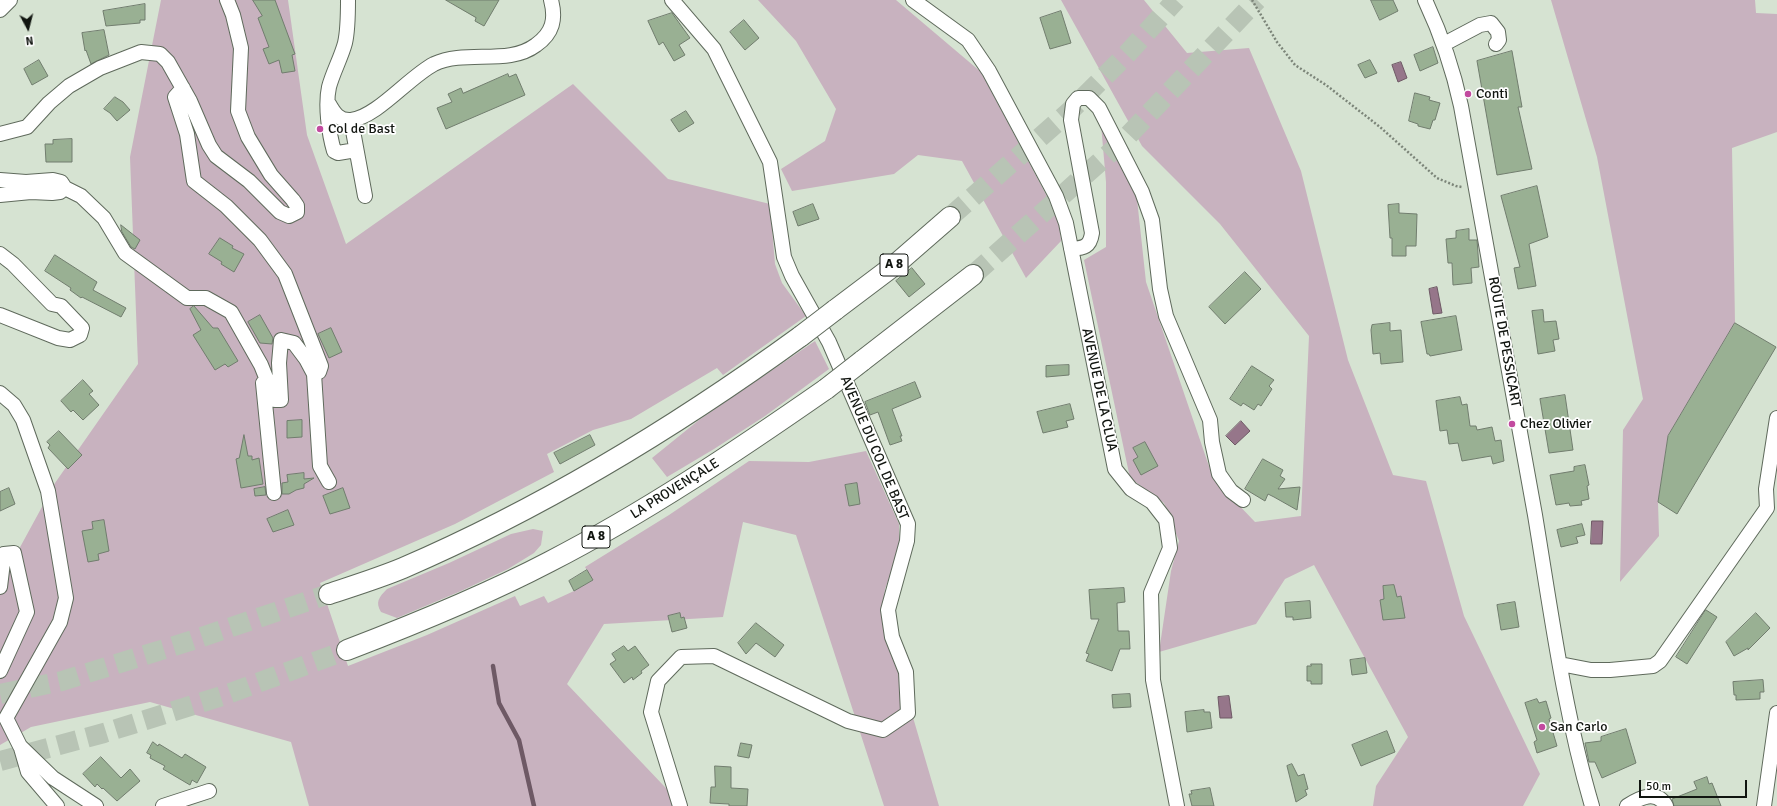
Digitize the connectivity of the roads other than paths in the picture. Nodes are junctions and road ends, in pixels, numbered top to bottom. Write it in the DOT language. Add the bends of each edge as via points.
graph roads {
  1 [pos="10,0"];
  2 [pos="227,0"];
  3 [pos="348,0"];
  4 [pos="551,0"];
  5 [pos="672,0"];
  6 [pos="913,0"];
  7 [pos="1425,0"];
  8 [pos="0,10"];
  9 [pos="1444,44"];
  10 [pos="1496,44"];
  11 [pos="183,88"];
  12 [pos="328,104"];
  13 [pos="351,120"];
  14 [pos="0,134"];
  15 [pos="356,150"];
  16 [pos="0,180"];
  17 [pos="65,188"];
  18 [pos="0,195"];
  19 [pos="364,196"];
  20 [pos="950,217"];
  21 [pos="1071,249"];
  22 [pos="0,254"];
  23 [pos="973,275"];
  24 [pos="0,315"];
  25 [pos="261,365"];
  26 [pos="314,374"];
  27 [pos="0,393"];
  28 [pos="1777,418"];
  29 [pos="329,482"];
  30 [pos="274,493"];
  31 [pos="1243,500"];
  32 [pos="0,588"];
  33 [pos="329,594"];
  34 [pos="347,650"];
  35 [pos="1560,664"];
  36 [pos="0,670"];
  37 [pos="1777,713"];
  38 [pos="3,723"];
  39 [pos="20,746"];
  40 [pos="209,791"];
  41 [pos="57,806"];
  42 [pos="96,806"];
  43 [pos="163,806"];
  44 [pos="680,806"];
  45 [pos="1177,806"];
  46 [pos="1592,806"];
  47 [pos="1627,806"];
  48 [pos="1666,806"];
  49 [pos="1764,806"];
  1 -- 8 [label="street"];
  2 -- 11 [label="street" via="241,48 238,110 248,137 271,175 297,206 297,212 289,216 280,212 248,180 216,156"];
  3 -- 12 [label="street" via="345,42 329,87"];
  4 -- 13 [label="street" via="555,14 552,25 537,45 516,54 462,56 434,64 365,115"];
  5 -- 44 [label="street, AVENUE DU COL DE BAST" via="714,49 770,162 784,257 829,342 908,524 907,541 888,610 892,637 906,672 908,713 883,730 848,721 714,656 680,657 658,681 651,712"];
  6 -- 21 [label="street, AVENUE DE LA CLUA" via="968,40 989,71 1056,196 1066,223"];
  7 -- 9 [label="street, ROUTE DE PESSICART"];
  9 -- 10 [label="street" via="1480,25 1491,23 1498,32 1499,40"];
  9 -- 35 [label="street, ROUTE DE PESSICART" via="1456,83 1476,187"];
  11 -- 14 [label="street" via="168,62 160,54 141,52 100,68 69,86 27,127"];
  11 -- 26 [label="street" via="174,98 187,134 194,181 226,206 260,240 285,274 321,366 319,372"];
  12 -- 13 [label="street" via="338,118"];
  12 -- 15 [label="street" via="334,151 338,153"];
  13 -- 15 [label="street"];
  15 -- 19 [label="street"];
  16 -- 17 [label="street" via="53,180 61,182"];
  17 -- 18 [label="street" via="52,193"];
  17 -- 25 [label="street" via="81,196 104,218 125,253 187,298 206,298 231,312"];
  20 -- 33 [label="highway, A 8, bridge" via="896,264 801,336 678,421 503,522 401,568"];
  21 -- 31 [label="street" via="1088,246 1092,233 1071,120 1072,104 1078,98 1089,98 1099,108 1142,192 1152,220 1160,289 1166,316 1210,420 1219,474 1231,491"];
  21 -- 45 [label="street, AVENUE DE LA CLUA" via="1116,469 1131,489 1152,502 1166,520 1170,548 1151,593 1153,680"];
  22 -- 24 [label="street" via="52,304 61,306 82,328 80,335 70,340 58,338"];
  23 -- 34 [label="highway, LA PROVENÇALE / A 8, bridge" via="826,388 682,486 549,562 484,594"];
  25 -- 26 [label="street" via="275,400 281,400 278,363 281,340 294,343"];
  25 -- 30 [label="street"];
  26 -- 29 [label="street" via="320,466"];
  27 -- 38 [label="street" via="14,405 23,420 48,491 66,598 60,622"];
  28 -- 35 [label="street" via="1766,489 1767,508 1660,661 1653,666 1610,670 1591,670"];
  32 -- 36 [label="street" via="4,554 14,553 27,612"];
  35 -- 46 [label="street, ROUTE DE PESSICART" via="1581,769"];
  37 -- 49 [label="street"];
  38 -- 39 [label="street"];
  39 -- 41 [label="street" via="28,772"];
  39 -- 42 [label="street" via="53,778"];
  40 -- 43 [label="street"];
  47 -- 48 [label="street" via="1639,798 1653,796 1663,800"];
}
